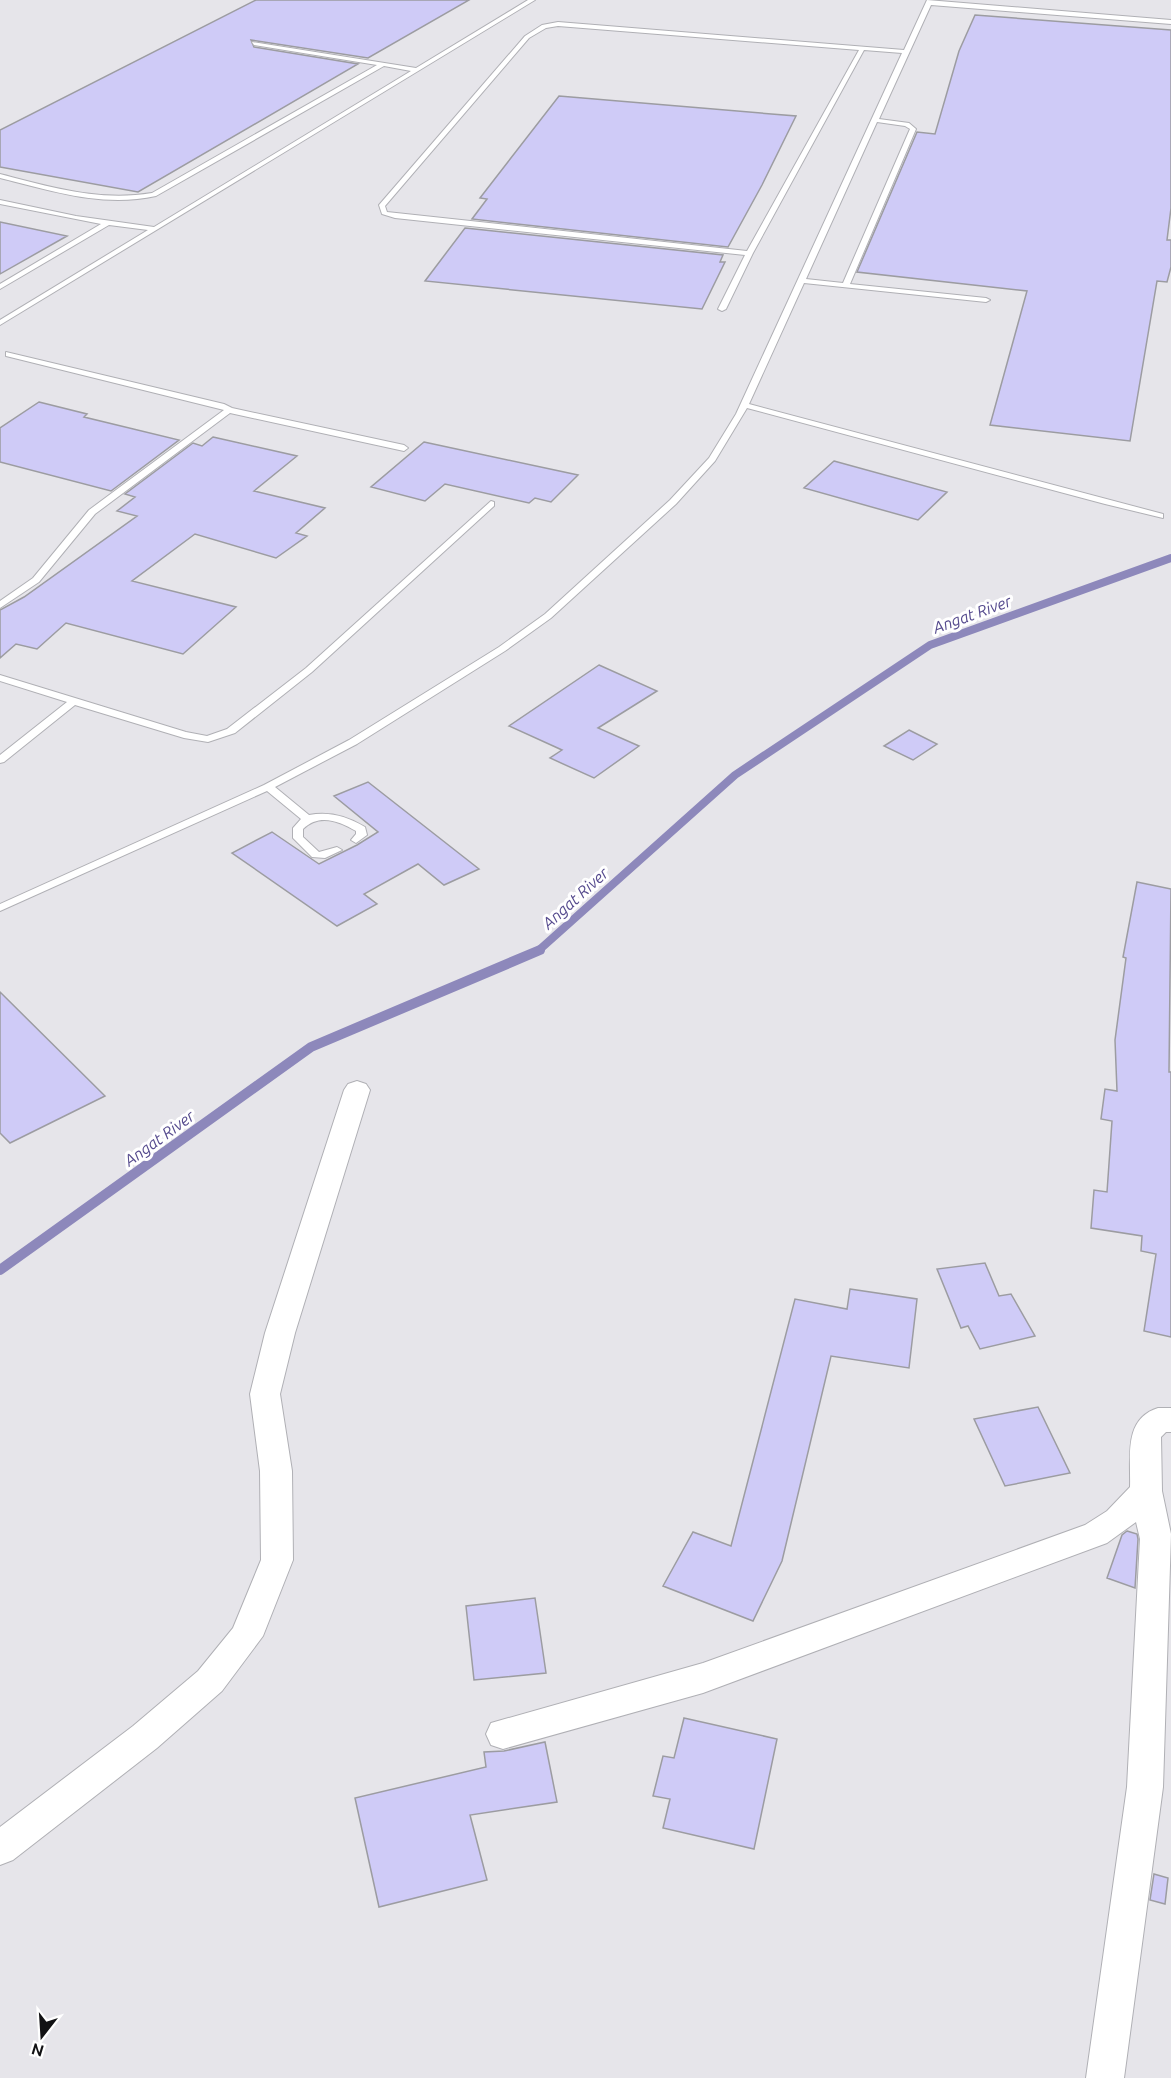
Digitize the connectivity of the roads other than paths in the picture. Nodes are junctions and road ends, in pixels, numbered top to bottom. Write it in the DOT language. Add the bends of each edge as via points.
graph roads {
  1 [pos="532,0"];
  2 [pos="930,1"];
  3 [pos="1171,22"];
  4 [pos="254,43"];
  5 [pos="862,49"];
  6 [pos="907,52"];
  7 [pos="383,64"];
  8 [pos="418,70"];
  9 [pos="875,120"];
  10 [pos="0,176"];
  11 [pos="0,202"];
  12 [pos="109,222"];
  13 [pos="155,229"];
  14 [pos="748,254"];
  15 [pos="801,281"];
  16 [pos="845,286"];
  17 [pos="0,287"];
  18 [pos="986,300"];
  19 [pos="722,309"];
  20 [pos="0,323"];
  21 [pos="9,354"];
  22 [pos="744,405"];
  23 [pos="229,410"];
  24 [pos="404,448"];
  25 [pos="491,504"];
  26 [pos="1160,516"];
  27 [pos="0,605"];
  28 [pos="0,678"];
  29 [pos="75,700"];
  30 [pos="0,760"];
  31 [pos="268,787"];
  32 [pos="308,820"];
  33 [pos="356,840"];
  34 [pos="337,850"];
  35 [pos="0,908"];
  36 [pos="357,1090"];
  37 [pos="1167,1420"];
  38 [pos="1146,1491"];
  39 [pos="503,1734"];
  40 [pos="0,1848"];
  41 [pos="1105,2078"];
  1 -- 8 [label="lane"];
  2 -- 3 [label="lane"];
  2 -- 6 [label="lane"];
  4 -- 7 [label="lane"];
  5 -- 6 [label="lane"];
  5 -- 14 [label="lane"];
  5 -- 14 [label="lane" via="544,26 527,37 381,206 384,213 395,216"];
  6 -- 9 [label="lane"];
  7 -- 8 [label="lane"];
  7 -- 10 [label="lane" via="154,195 120,201 88,198"];
  8 -- 13 [label="lane"];
  9 -- 15 [label="lane"];
  9 -- 16 [label="lane" via="907,124 913,129"];
  11 -- 12 [label="lane"];
  12 -- 13 [label="lane"];
  12 -- 17 [label="lane"];
  13 -- 20 [label="lane"];
  14 -- 19 [label="lane"];
  15 -- 16 [label="lane"];
  15 -- 22 [label="lane"];
  16 -- 18 [label="lane"];
  21 -- 23 [label="lane"];
  22 -- 26 [label="lane"];
  22 -- 31 [label="lane" via="712,459 672,502 548,616 362,736"];
  23 -- 24 [label="lane"];
  23 -- 27 [label="lane" via="92,512 36,580"];
  25 -- 29 [label="lane" via="309,670 231,731 208,739 184,735"];
  28 -- 29 [label="lane"];
  29 -- 30 [label="lane"];
  31 -- 32 [label="lane"];
  31 -- 35 [label="lane"];
  32 -- 33 [label="lane" via="326,816 348,821 363,833"];
  32 -- 34 [label="lane" via="298,828 298,838 316,855"];
  36 -- 40 [label="street" via="280,1333 265,1394 276,1471 278,1560 246,1636 210,1681 145,1737"];
  37 -- 38 [label="street" via="1146,1434"];
  38 -- 39 [label="street" via="1118,1520 1085,1538 703,1678"];
  38 -- 41 [label="street" via="1156,1539 1145,1787"];
}
